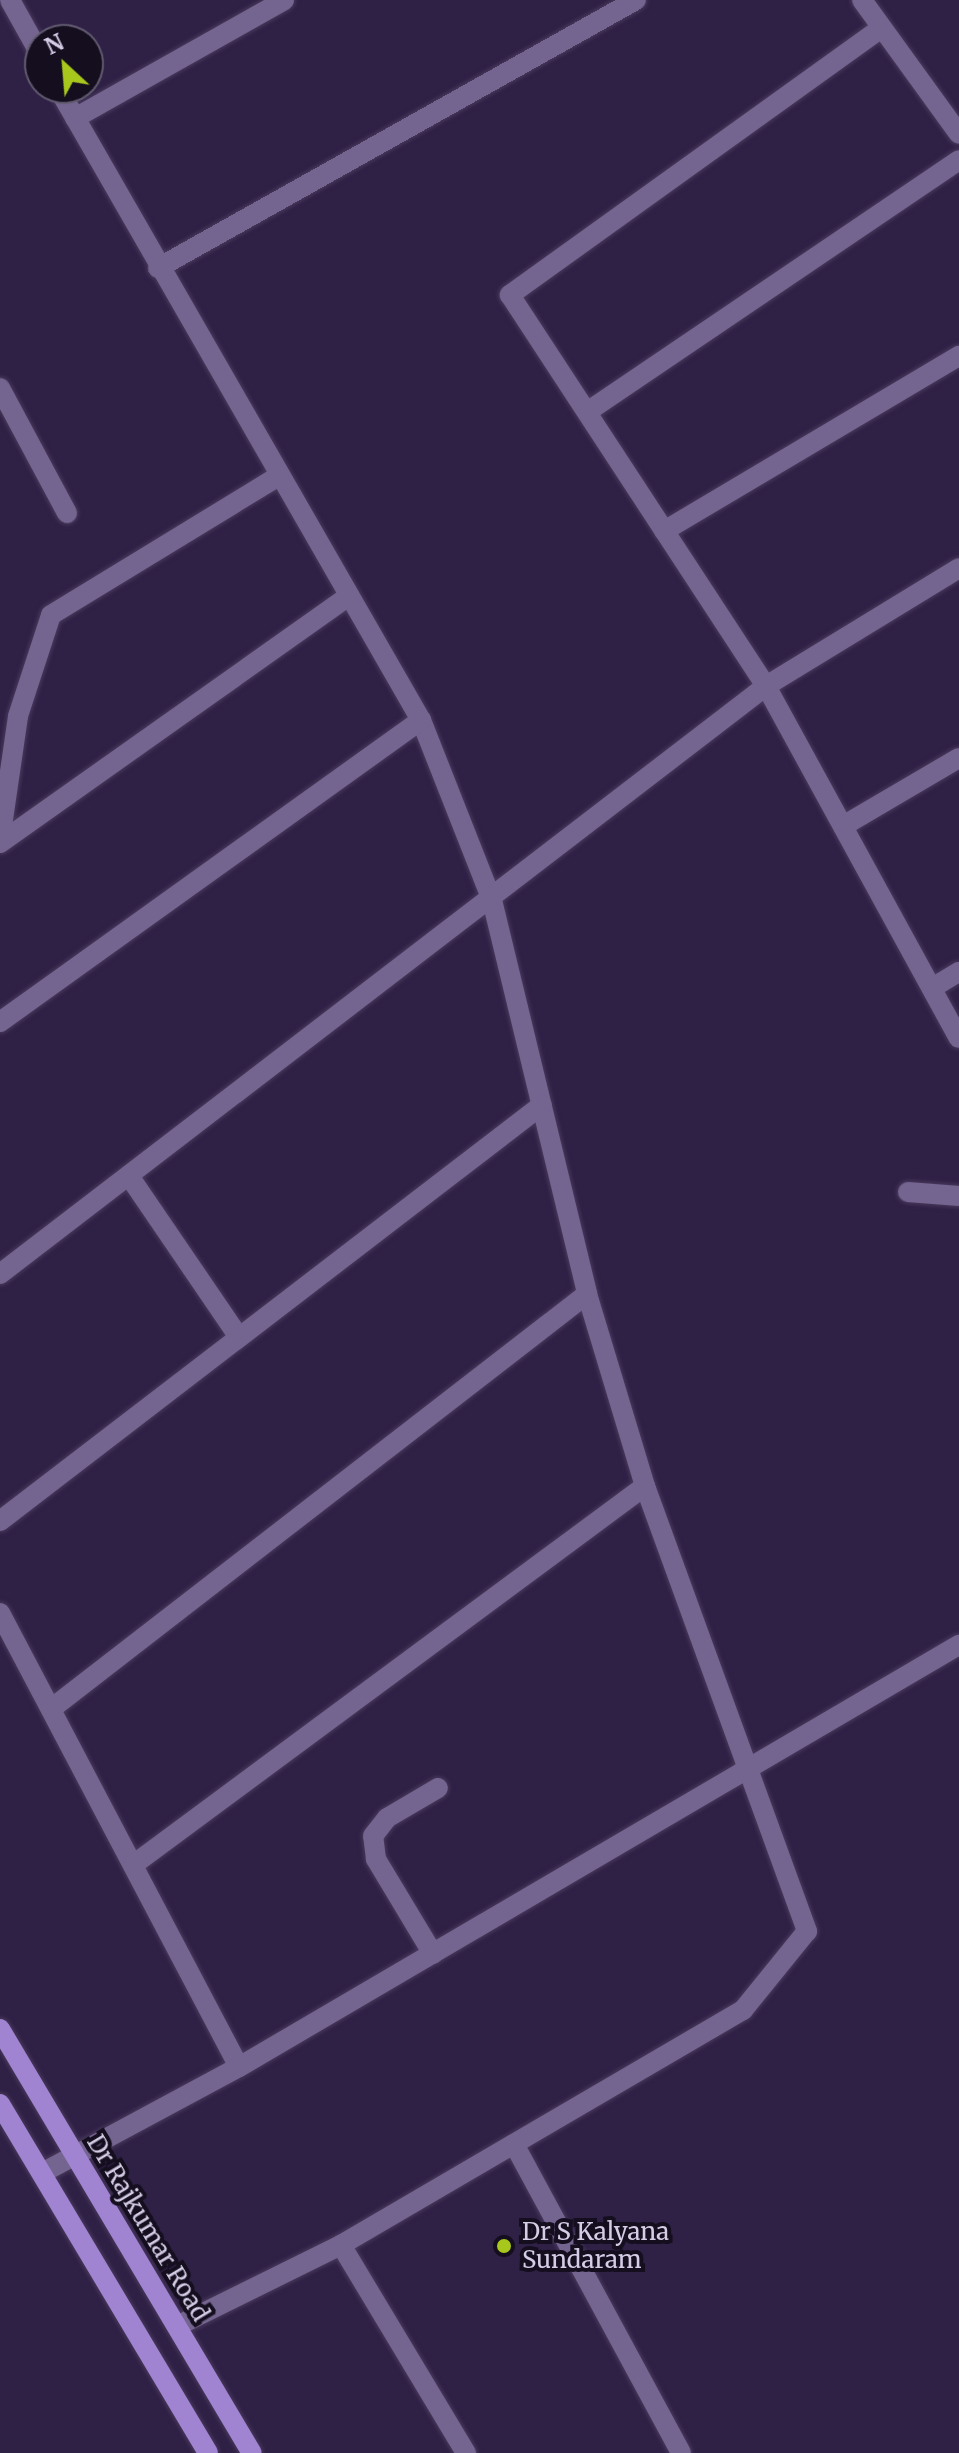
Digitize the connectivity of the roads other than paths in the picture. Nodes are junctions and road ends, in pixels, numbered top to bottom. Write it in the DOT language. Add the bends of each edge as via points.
graph roads {
  1 [pos="10,0"];
  2 [pos="284,0"];
  3 [pos="636,0"];
  4 [pos="862,0"];
  5 [pos="24,25"];
  6 [pos="880,29"];
  7 [pos="67,104"];
  8 [pos="75,118"];
  9 [pos="959,134"];
  10 [pos="959,160"];
  11 [pos="158,268"];
  12 [pos="959,356"];
  13 [pos="0,388"];
  14 [pos="587,412"];
  15 [pos="279,476"];
  16 [pos="67,513"];
  17 [pos="664,531"];
  18 [pos="959,568"];
  19 [pos="349,596"];
  20 [pos="766,686"];
  21 [pos="421,720"];
  22 [pos="959,758"];
  23 [pos="843,826"];
  24 [pos="0,841"];
  25 [pos="492,900"];
  26 [pos="959,972"];
  27 [pos="932,988"];
  28 [pos="0,1022"];
  29 [pos="959,1038"];
  30 [pos="542,1105"];
  31 [pos="129,1176"];
  32 [pos="908,1192"];
  33 [pos="959,1196"];
  34 [pos="0,1274"];
  35 [pos="587,1294"];
  36 [pos="239,1337"];
  37 [pos="645,1486"];
  38 [pos="0,1521"];
  39 [pos="0,1613"];
  40 [pos="959,1645"];
  41 [pos="51,1709"];
  42 [pos="748,1770"];
  43 [pos="438,1788"];
  44 [pos="133,1865"];
  45 [pos="433,1954"];
  46 [pos="0,2029"];
  47 [pos="239,2067"];
  48 [pos="0,2104"];
  49 [pos="514,2144"];
  50 [pos="75,2155"];
  51 [pos="42,2173"];
  52 [pos="341,2245"];
  53 [pos="177,2326"];
  54 [pos="208,2453"];
  55 [pos="252,2453"];
  56 [pos="466,2453"];
  57 [pos="681,2453"];
  1 -- 5 [label="street"];
  2 -- 8 [label="street"];
  3 -- 11 [label="street"];
  4 -- 6 [label="street"];
  6 -- 9 [label="street"];
  6 -- 14 [label="street" via="510,295"];
  7 -- 8 [label="street"];
  8 -- 11 [label="street"];
  10 -- 14 [label="street"];
  11 -- 15 [label="street"];
  12 -- 17 [label="street"];
  13 -- 16 [label="street"];
  14 -- 17 [label="street"];
  15 -- 19 [label="street"];
  15 -- 24 [label="street" via="51,615 18,716"];
  17 -- 20 [label="street"];
  18 -- 20 [label="street"];
  19 -- 21 [label="street"];
  19 -- 24 [label="street"];
  20 -- 23 [label="street"];
  20 -- 25 [label="street"];
  21 -- 25 [label="street"];
  21 -- 28 [label="street"];
  22 -- 23 [label="street"];
  23 -- 27 [label="street"];
  25 -- 30 [label="street"];
  25 -- 31 [label="street"];
  26 -- 27 [label="street"];
  27 -- 29 [label="street"];
  30 -- 35 [label="street"];
  30 -- 36 [label="street"];
  31 -- 34 [label="street"];
  31 -- 36 [label="street"];
  32 -- 33 [label="street"];
  35 -- 37 [label="street"];
  35 -- 41 [label="street"];
  36 -- 38 [label="street"];
  37 -- 42 [label="street"];
  37 -- 44 [label="street"];
  39 -- 41 [label="street"];
  40 -- 42 [label="street"];
  41 -- 44 [label="street"];
  42 -- 45 [label="street"];
  42 -- 49 [label="street" via="807,1931 743,2010"];
  43 -- 45 [label="street" via="387,1818 373,1836 376,1859"];
  44 -- 47 [label="street"];
  45 -- 47 [label="street"];
  46 -- 50 [label="main road, Dr Rajkumar Road"];
  47 -- 50 [label="street"];
  48 -- 51 [label="main road"];
  49 -- 52 [label="street"];
  49 -- 57 [label="street"];
  50 -- 51 [label="street"];
  50 -- 53 [label="main road, Dr Rajkumar Road"];
  51 -- 54 [label="main road"];
  52 -- 53 [label="street"];
  52 -- 56 [label="street"];
  53 -- 55 [label="main road, Dr Rajkumar Road"];
}
